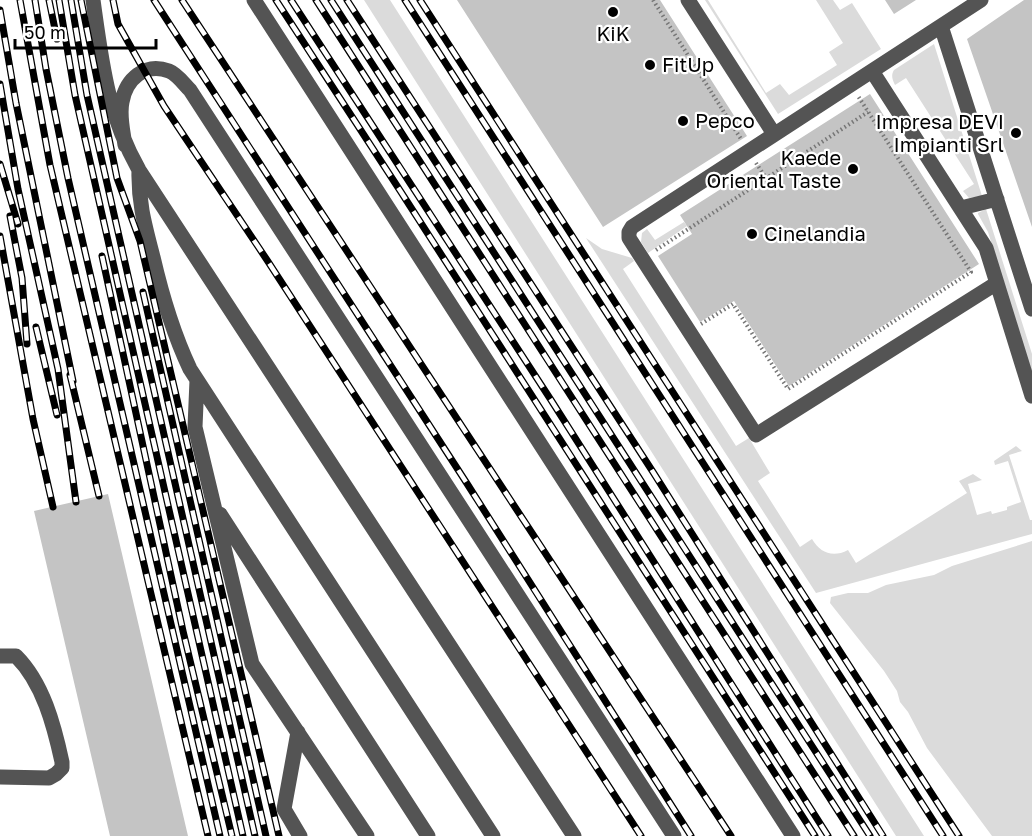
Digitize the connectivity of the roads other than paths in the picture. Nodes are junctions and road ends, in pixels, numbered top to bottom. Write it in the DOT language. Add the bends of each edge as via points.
graph roads {
  1 [pos="93,0"];
  2 [pos="254,0"];
  3 [pos="688,0"];
  4 [pos="981,0"];
  5 [pos="941,26"];
  6 [pos="872,71"];
  7 [pos="774,134"];
  8 [pos="125,145"];
  9 [pos="139,170"];
  10 [pos="997,199"];
  11 [pos="961,208"];
  12 [pos="997,283"];
  13 [pos="1032,309"];
  14 [pos="196,380"];
  15 [pos="1032,396"];
  16 [pos="213,504"];
  17 [pos="0,656"];
  18 [pos="298,732"];
  19 [pos="0,777"];
  20 [pos="300,836"];
  21 [pos="367,836"];
  22 [pos="428,836"];
  23 [pos="493,836"];
  24 [pos="574,836"];
  25 [pos="674,836"];
  26 [pos="793,836"];
  1 -- 8 [label="lane" via="101,60"];
  2 -- 26 [label="lane"];
  3 -- 7 [label="lane"];
  4 -- 5 [label="lane"];
  5 -- 6 [label="lane"];
  5 -- 10 [label="lane"];
  6 -- 7 [label="lane"];
  6 -- 11 [label="lane"];
  7 -- 12 [label="lane" via="629,232 632,244 756,435"];
  8 -- 9 [label="lane"];
  8 -- 25 [label="lane" via="121,103 126,88 143,70 152,67 171,71 190,90"];
  9 -- 14 [label="lane" via="138,196 160,287"];
  9 -- 24 [label="lane"];
  10 -- 11 [label="lane"];
  10 -- 13 [label="lane"];
  11 -- 12 [label="lane" via="986,248"];
  12 -- 15 [label="lane"];
  14 -- 16 [label="lane" via="195,427"];
  14 -- 23 [label="lane"];
  16 -- 18 [label="lane" via="252,664"];
  16 -- 22 [label="lane"];
  17 -- 19 [label="lane" via="16,656 27,668 45,703 62,768 49,778"];
  18 -- 20 [label="lane" via="284,809"];
  18 -- 21 [label="lane"];
}
